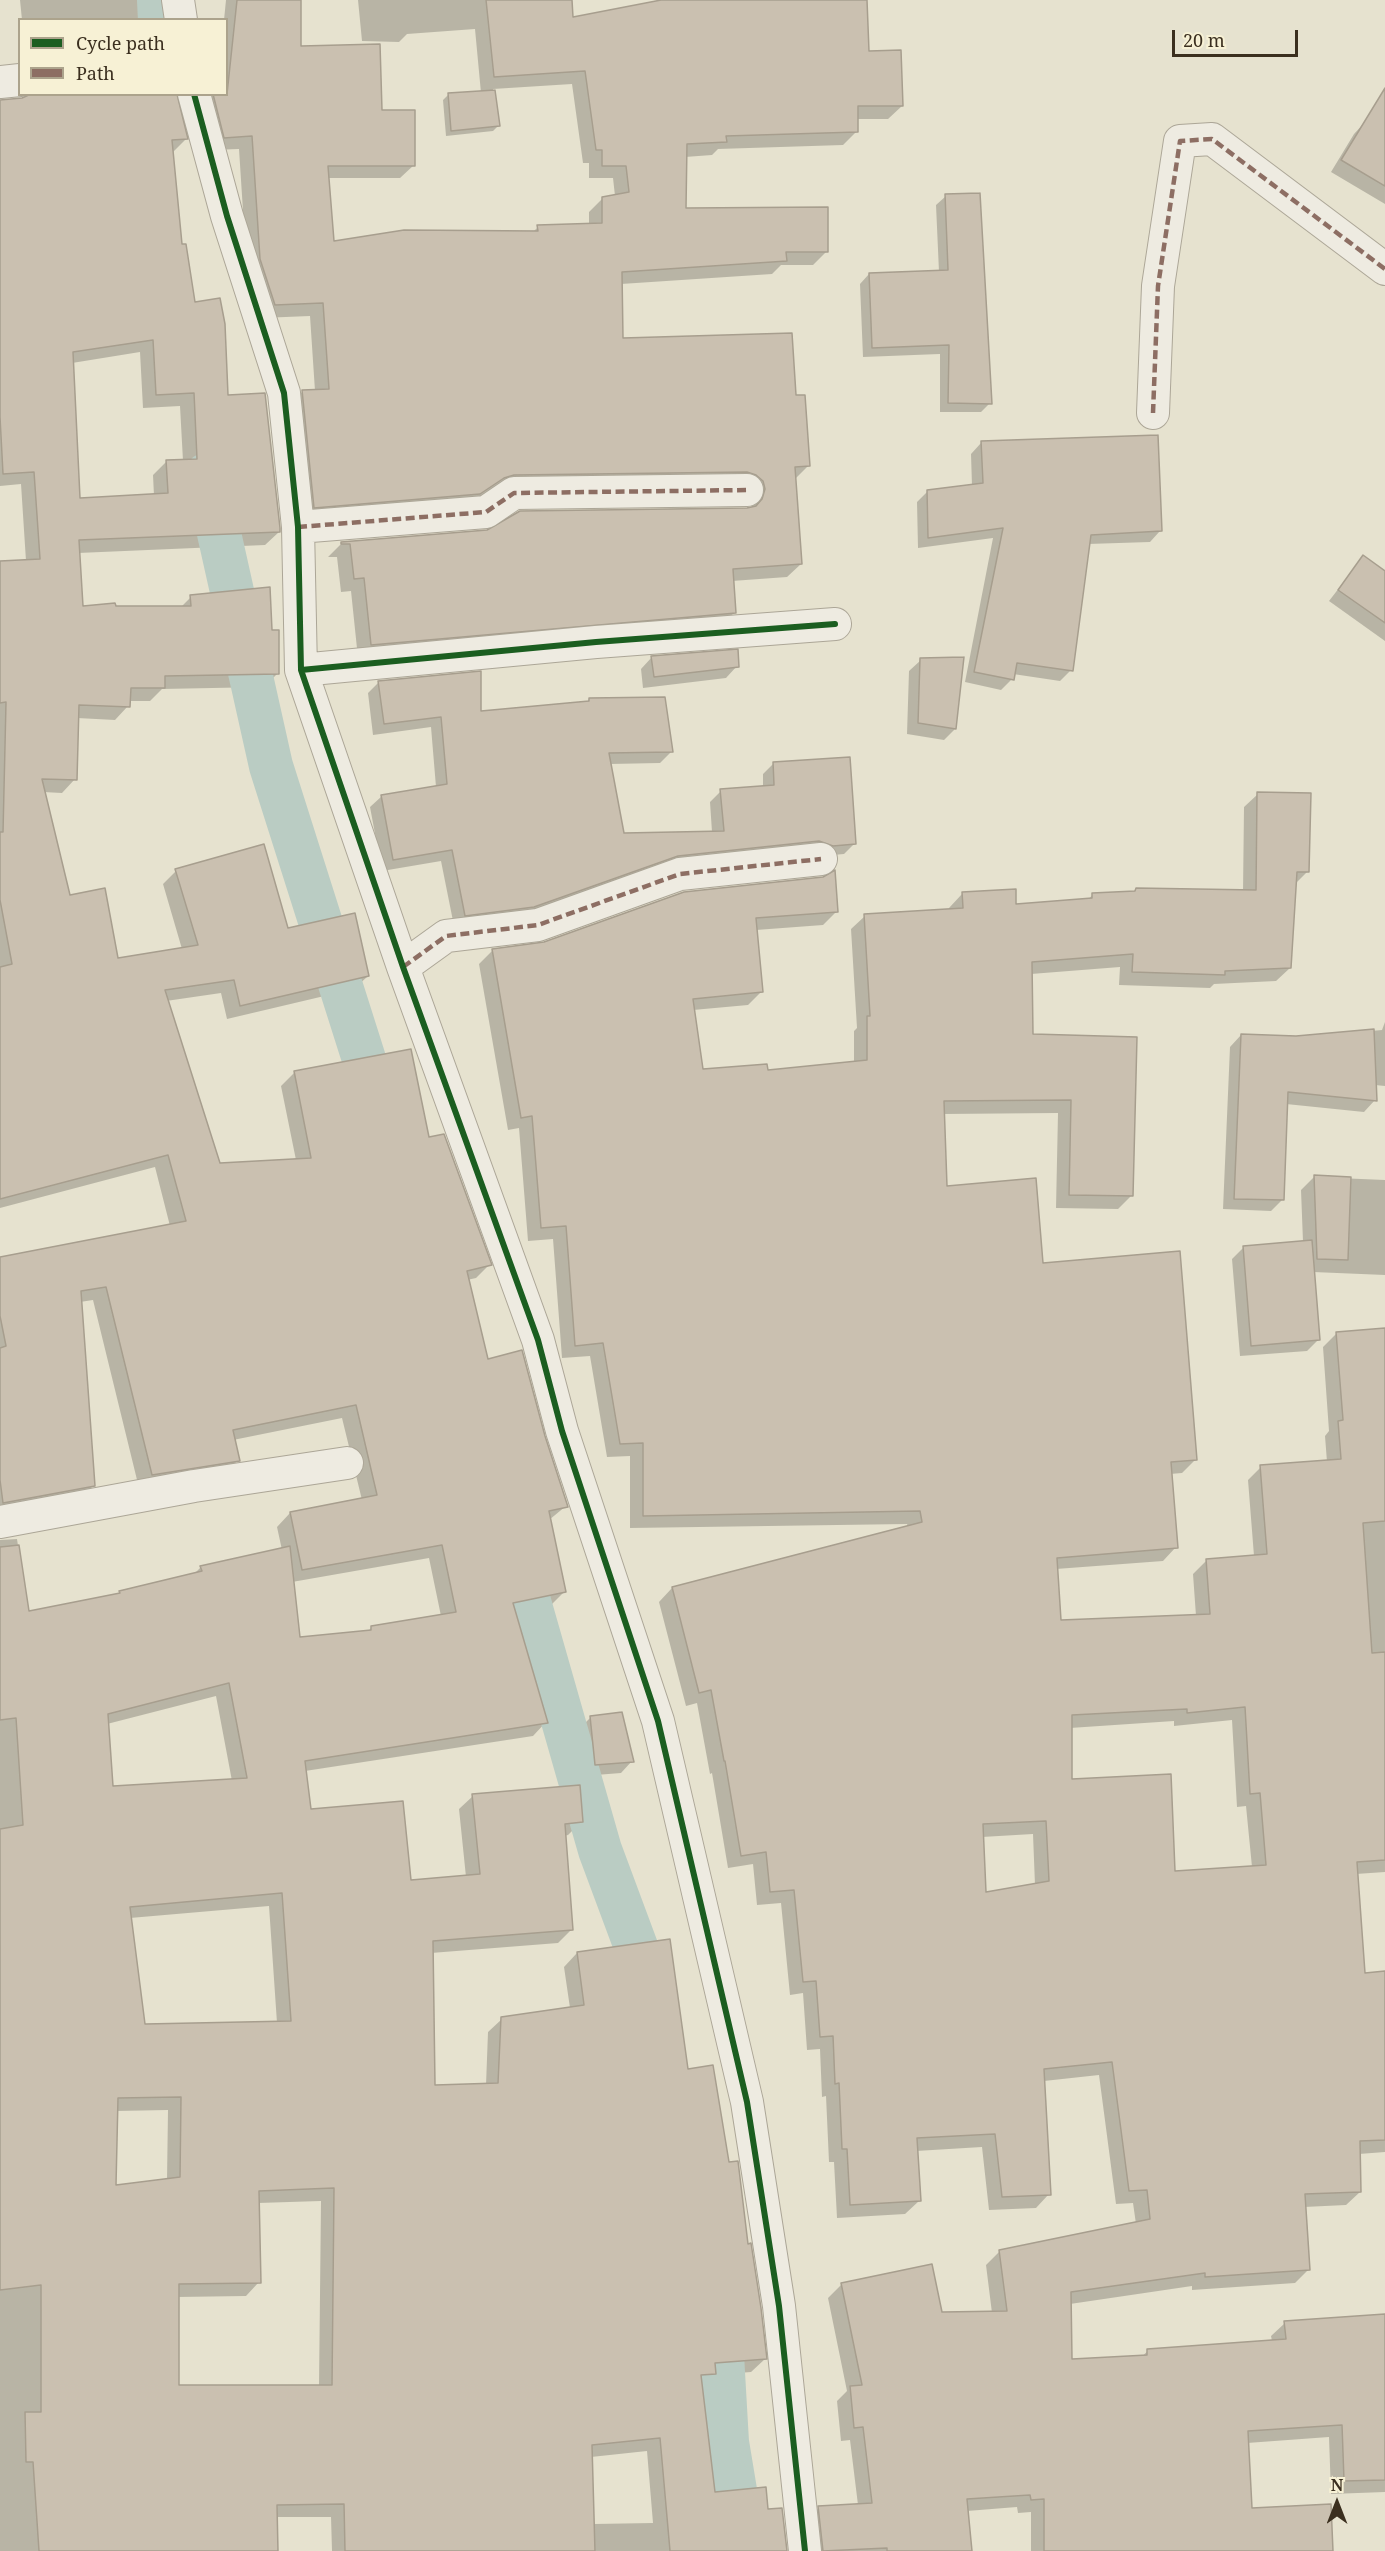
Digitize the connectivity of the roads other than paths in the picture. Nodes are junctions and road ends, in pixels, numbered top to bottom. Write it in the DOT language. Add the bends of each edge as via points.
graph roads {
  1 [pos="178,0"];
  2 [pos="181,18"];
  3 [pos="18,80"];
  4 [pos="0,82"];
  5 [pos="195,96"];
  6 [pos="1385,269"];
  7 [pos="1153,413"];
  8 [pos="747,490"];
  9 [pos="298,527"];
  10 [pos="835,624"];
  11 [pos="301,670"];
  12 [pos="821,859"];
  13 [pos="403,967"];
  14 [pos="347,1463"];
  15 [pos="0,1522"];
  16 [pos="805,2551"];
  1 -- 2 [label="street"];
  3 -- 4 [label="street"];
  5 -- 9 [label="street" via="227,216 284,393"];
  6 -- 7 [label="street" via="1212,139 1180,141 1158,286"];
  8 -- 9 [label="street" via="514,493 486,512"];
  9 -- 11 [label="street"];
  10 -- 11 [label="street"];
  11 -- 13 [label="street"];
  12 -- 13 [label="street" via="680,874 538,924 446,936"];
  13 -- 16 [label="street" via="538,1340 562,1431 658,1721 747,2102 779,2306"];
  14 -- 15 [label="street"];
}
